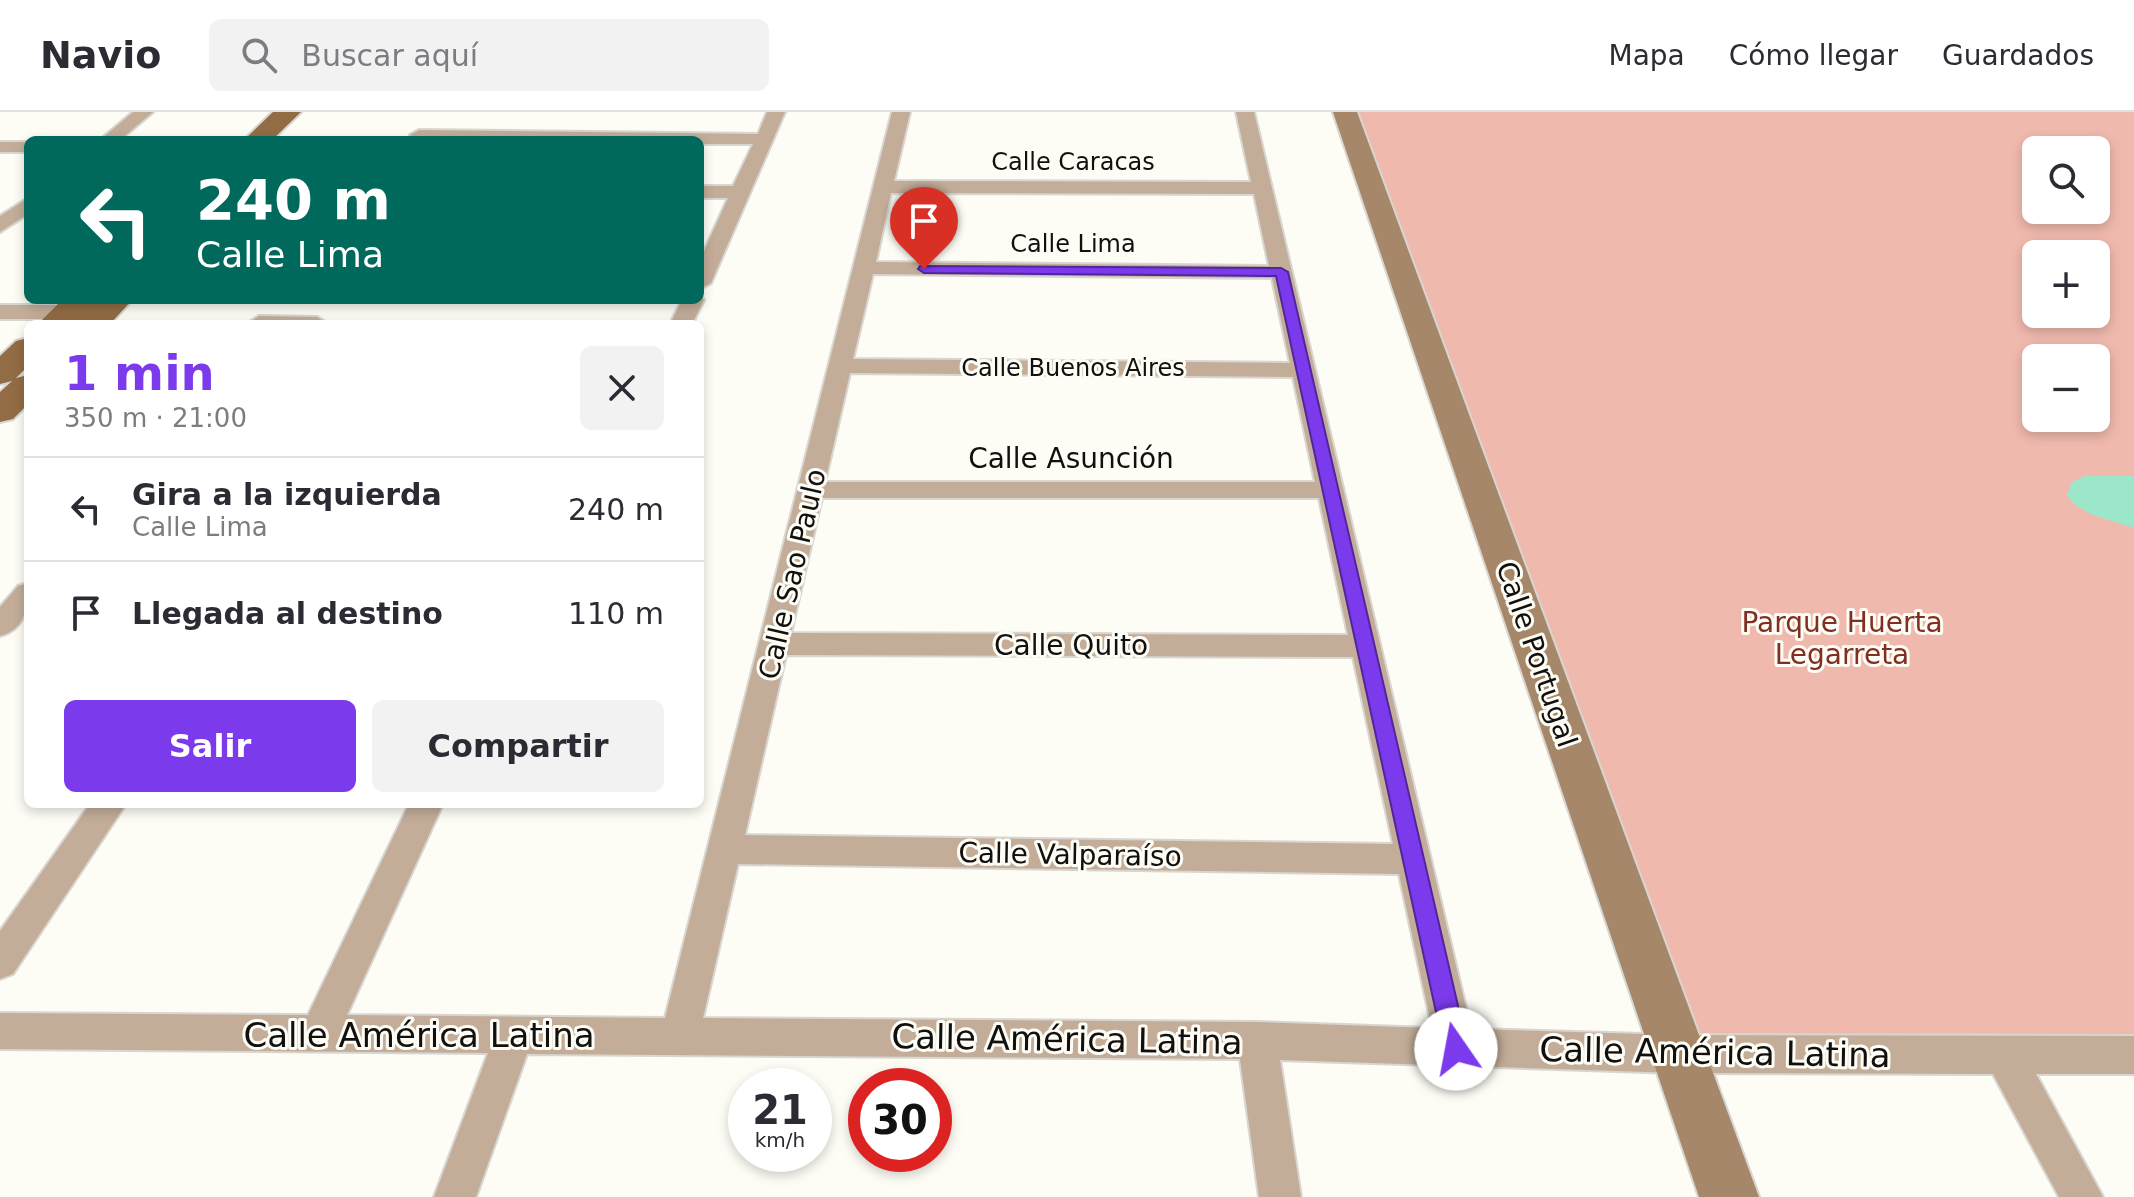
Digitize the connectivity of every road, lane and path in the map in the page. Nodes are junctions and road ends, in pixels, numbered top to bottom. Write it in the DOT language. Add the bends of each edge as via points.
graph roads {
  1 [pos="144,112"];
  2 [pos="439,112"];
  3 [pos="776,112"];
  4 [pos="901,112"];
  5 [pos="1245,112"];
  6 [pos="1345,112"];
  7 [pos="298,117"];
  8 [pos="114,136"];
  9 [pos="264,136"];
  10 [pos="291,136"];
  11 [pos="419,136"];
  12 [pos="704,139"];
  13 [pos="764,139"];
  14 [pos="0,147"];
  15 [pos="24,147"];
  16 [pos="884,187"];
  17 [pos="1262,188"];
  18 [pos="704,192"];
  19 [pos="740,192"];
  20 [pos="706,254"];
  21 [pos="865,268"];
  22 [pos="1281,272"];
  23 [pos="0,292"];
  24 [pos="24,292"];
  25 [pos="275,304"];
  26 [pos="0,312"];
  27 [pos="86,312"];
  28 [pos="261,320"];
  29 [pos="24,352"];
  30 [pos="842,366"];
  31 [pos="1303,370"];
  32 [pos="0,374"];
  33 [pos="24,389"];
  34 [pos="0,411"];
  35 [pos="812,490"];
  36 [pos="1330,490"];
  37 [pos="24,598"];
  38 [pos="0,626"];
  39 [pos="776,644"];
  40 [pos="1365,646"];
  41 [pos="106,808"];
  42 [pos="424,808"];
  43 [pos="726,849"];
  44 [pos="1414,859"];
  45 [pos="0,962"];
  46 [pos="0,1031"];
  47 [pos="318,1035"];
  48 [pos="680,1035"];
  49 [pos="514,1036"];
  50 [pos="1257,1041"];
  51 [pos="1456,1049"];
  52 [pos="1678,1054"];
  53 [pos="2004,1055"];
  54 [pos="2134,1055"];
  55 [pos="455,1197"];
  56 [pos="1280,1197"];
  57 [pos="1729,1197"];
  58 [pos="2082,1197"];
  1 -- 8 [label="street"];
  2 -- 11 [label="street"];
  3 -- 13 [label="street"];
  4 -- 16 [label="street, Calle Sao Paulo"];
  5 -- 17 [label="street"];
  6 -- 52 [label="main road, Calle Portugal"];
  7 -- 9 [label="main road"];
  7 -- 10 [label="main road"];
  12 -- 13 [label="street"];
  13 -- 19 [label="street"];
  14 -- 15 [label="street"];
  16 -- 17 [label="street, Calle Caracas"];
  16 -- 21 [label="street, Calle Sao Paulo"];
  17 -- 22 [label="street"];
  18 -- 19 [label="street"];
  19 -- 20 [label="street"];
  21 -- 22 [label="street, Calle Lima"];
  21 -- 30 [label="street, Calle Sao Paulo"];
  22 -- 31 [label="street"];
  23 -- 24 [label="street"];
  25 -- 28 [label="street"];
  26 -- 27 [label="street"];
  29 -- 32 [label="main road"];
  30 -- 31 [label="street, Calle Buenos Aires"];
  30 -- 35 [label="street, Calle Sao Paulo"];
  31 -- 36 [label="street"];
  33 -- 34 [label="main road"];
  35 -- 36 [label="street, Calle Asunción"];
  35 -- 39 [label="street, Calle Sao Paulo"];
  36 -- 40 [label="street"];
  37 -- 38 [label="street"];
  39 -- 40 [label="street, Calle Quito"];
  39 -- 43 [label="street, Calle Sao Paulo"];
  40 -- 44 [label="street"];
  41 -- 45 [label="street"];
  42 -- 47 [label="street"];
  43 -- 44 [label="street, Calle Valparaíso"];
  43 -- 48 [label="street, Calle Sao Paulo"];
  44 -- 51 [label="street"];
  46 -- 47 [label="street, Calle América Latina"];
  47 -- 49 [label="street, Calle América Latina"];
  48 -- 49 [label="street, Calle América Latina"];
  48 -- 50 [label="street, Calle América Latina"];
  49 -- 55 [label="street"];
  50 -- 51 [label="street, Calle América Latina"];
  50 -- 56 [label="street"];
  51 -- 52 [label="street, Calle América Latina"];
  52 -- 53 [label="street, Calle América Latina"];
  52 -- 57 [label="main road, Calle Portugal"];
  53 -- 54 [label="street, Calle América Latina"];
  53 -- 58 [label="street"];
}
